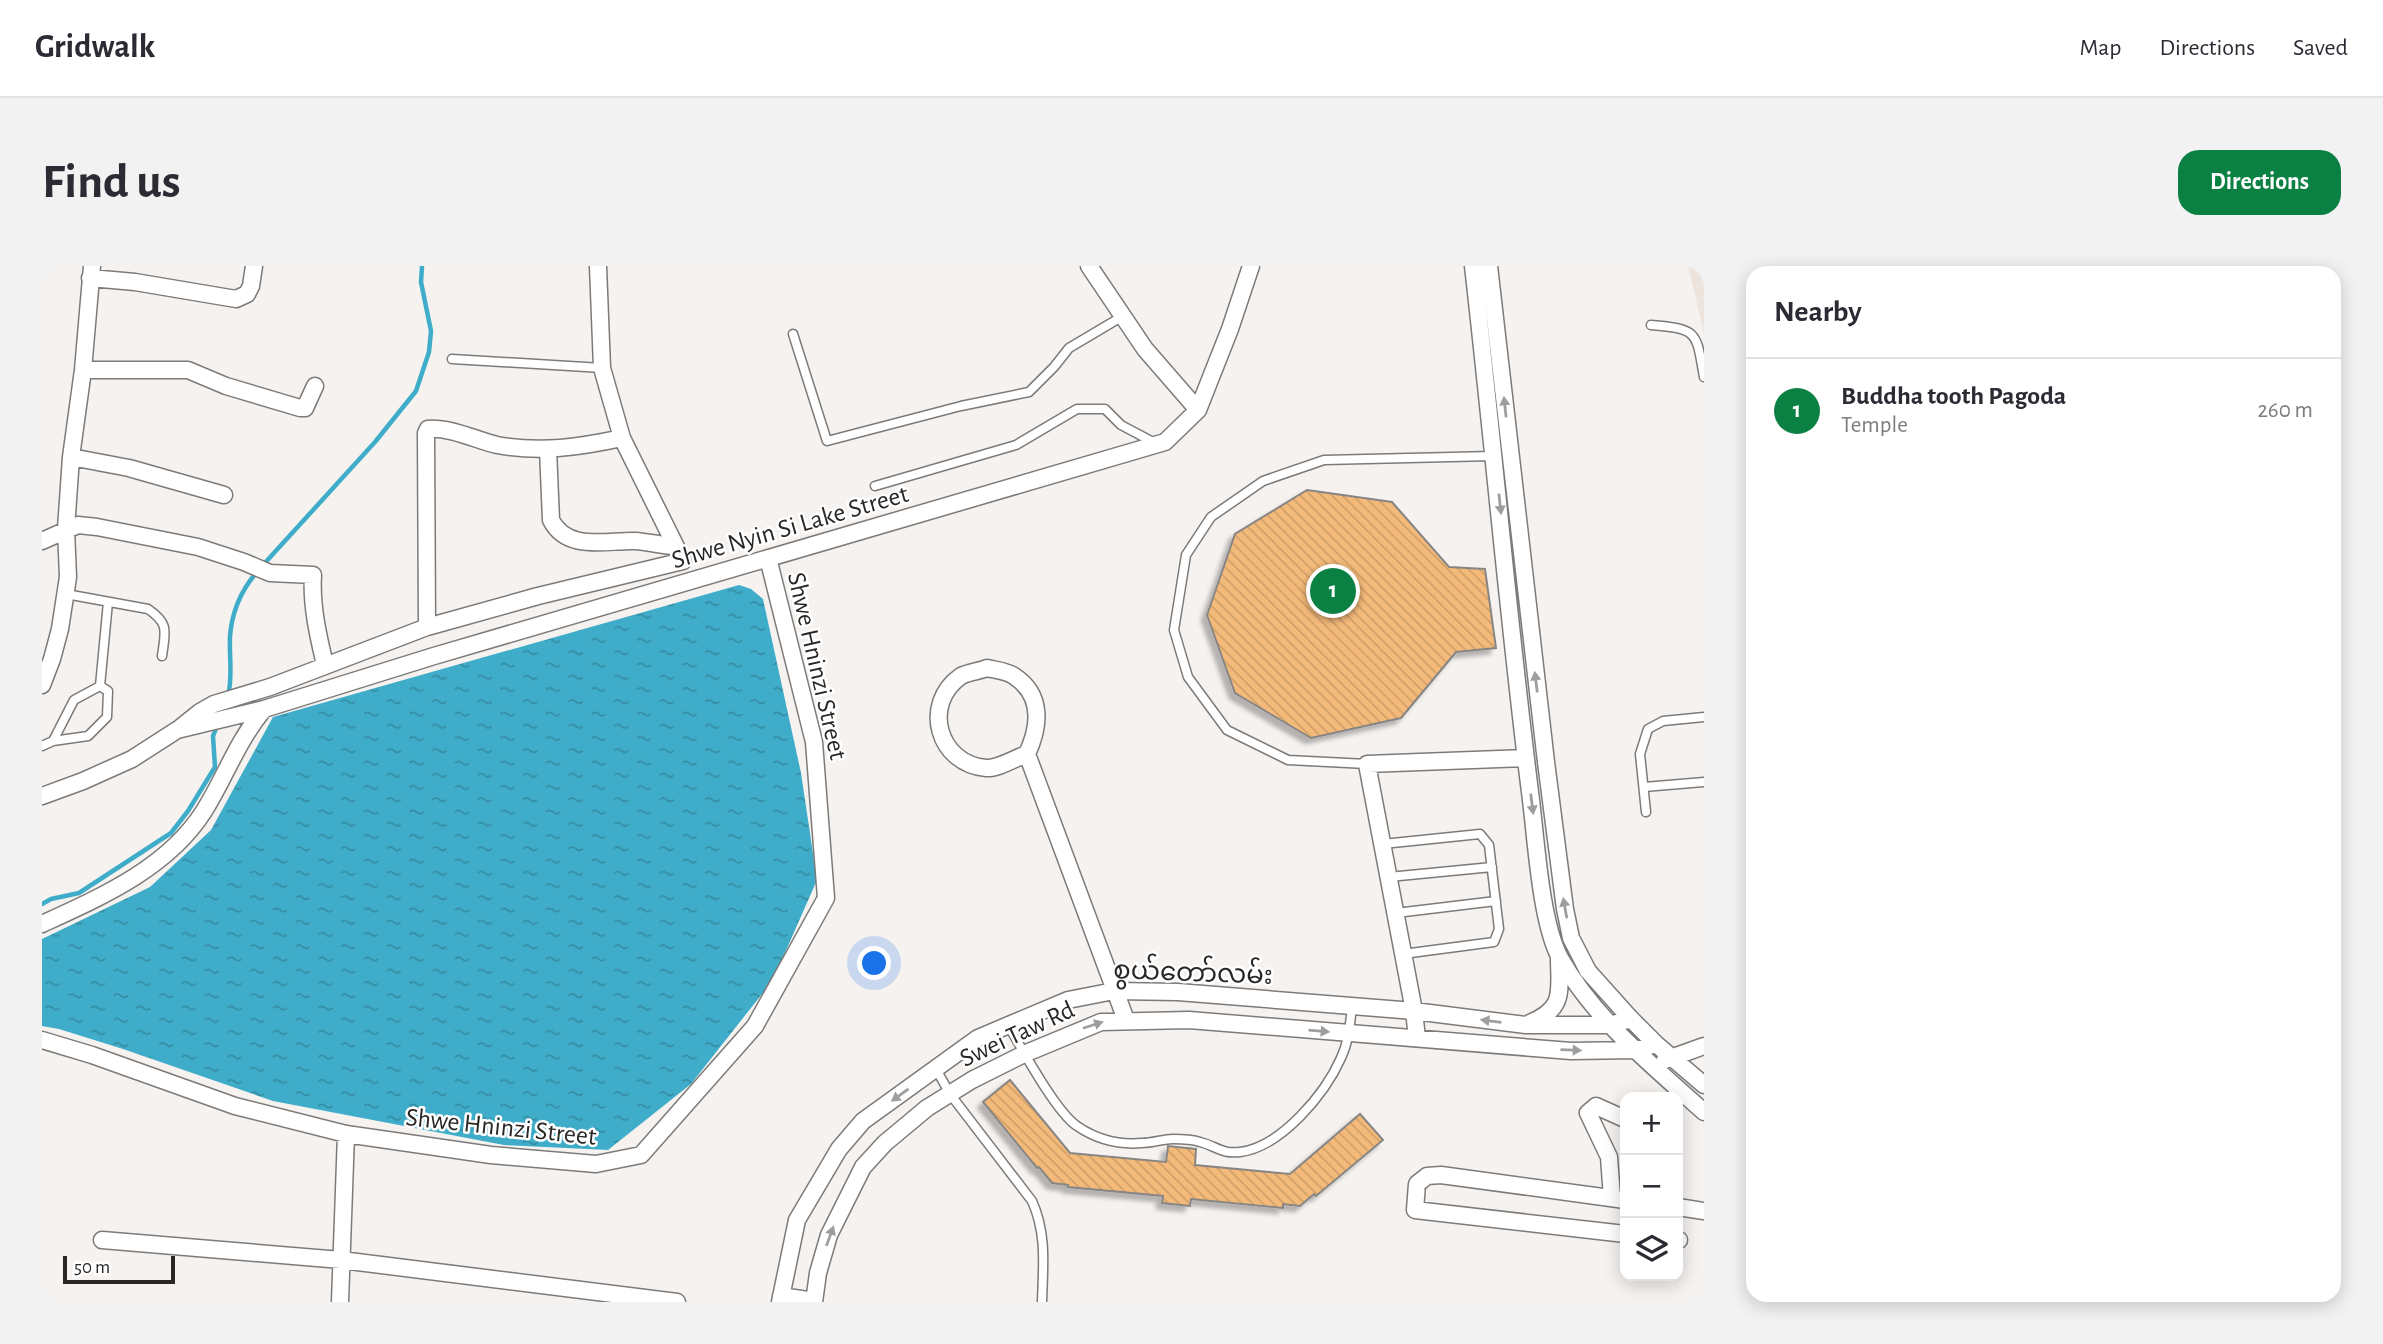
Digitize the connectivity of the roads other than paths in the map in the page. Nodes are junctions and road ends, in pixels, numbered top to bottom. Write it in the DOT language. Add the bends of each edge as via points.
graph roads {
  1 [pos="254,266"];
  2 [pos="598,266"];
  3 [pos="1089,266"];
  4 [pos="1251,266"];
  5 [pos="1473,266"];
  6 [pos="1489,266"];
  7 [pos="91,272"];
  8 [pos="1123,316"];
  9 [pos="1651,325"];
  10 [pos="793,334"];
  11 [pos="452,359"];
  12 [pos="602,368"];
  13 [pos="83,370"];
  14 [pos="1704,377"];
  15 [pos="315,386"];
  16 [pos="1198,410"];
  17 [pos="622,438"];
  18 [pos="1158,444"];
  19 [pos="548,449"];
  20 [pos="1503,455"];
  21 [pos="71,457"];
  22 [pos="875,486"];
  23 [pos="224,495"];
  24 [pos="65,529"];
  25 [pos="42,541"];
  26 [pos="674,546"];
  27 [pos="768,558"];
  28 [pos="66,594"];
  29 [pos="108,602"];
  30 [pos="428,627"];
  31 [pos="162,656"];
  32 [pos="325,665"];
  33 [pos="43,682"];
  34 [pos="100,686"];
  35 [pos="264,709"];
  36 [pos="1704,717"];
  37 [pos="177,730"];
  38 [pos="53,741"];
  39 [pos="42,746"];
  40 [pos="1027,754"];
  41 [pos="1526,758"];
  42 [pos="1367,764"];
  43 [pos="1704,782"];
  44 [pos="1644,787"];
  45 [pos="42,796"];
  46 [pos="1647,811"];
  47 [pos="1383,844"];
  48 [pos="1492,867"];
  49 [pos="1389,877"];
  50 [pos="1496,901"];
  51 [pos="1396,913"];
  52 [pos="42,924"];
  53 [pos="1403,954"];
  54 [pos="1559,957"];
  55 [pos="1114,991"];
  56 [pos="1352,1006"];
  57 [pos="1414,1011"];
  58 [pos="1631,1019"];
  59 [pos="1126,1020"];
  60 [pos="1008,1025"];
  61 [pos="1526,1025"];
  62 [pos="1610,1025"];
  63 [pos="1349,1034"];
  64 [pos="1417,1038"];
  65 [pos="42,1040"];
  66 [pos="1656,1044"];
  67 [pos="1704,1046"];
  68 [pos="1635,1050"];
  69 [pos="1024,1054"];
  70 [pos="1671,1057"];
  71 [pos="1653,1066"];
  72 [pos="936,1069"];
  73 [pos="1704,1084"];
  74 [pos="950,1094"];
  75 [pos="1704,1112"];
  76 [pos="1620,1117"];
  77 [pos="346,1134"];
  78 [pos="839,1149"];
  79 [pos="863,1167"];
  80 [pos="1619,1199"];
  81 [pos="1683,1208"];
  82 [pos="1704,1211"];
  83 [pos="1620,1233"];
  84 [pos="102,1240"];
  85 [pos="341,1260"];
  86 [pos="781,1299"];
  87 [pos="340,1302"];
  88 [pos="677,1302"];
  89 [pos="814,1302"];
  90 [pos="1042,1302"];
  1 -- 7 [label="street" via="247,295 236,299"];
  2 -- 12 [label="street"];
  3 -- 8 [label="street"];
  4 -- 16 [label="street, Shwe Nyin Si Lake Street"];
  5 -- 20 [label="street"];
  20 -- 6 [label="street, one-way"];
  7 -- 13 [label="street"];
  8 -- 10 [label="lane" via="1069,348 1029,392 827,440"];
  8 -- 16 [label="street"];
  9 -- 14 [label="lane" via="1681,327 1692,333"];
  11 -- 12 [label="lane"];
  12 -- 17 [label="street"];
  13 -- 15 [label="street" via="188,370 300,408 309,404"];
  13 -- 21 [label="street"];
  16 -- 18 [label="street, Shwe Nyin Si Lake Street"];
  17 -- 19 [label="street"];
  17 -- 26 [label="street"];
  18 -- 22 [label="lane" via="1121,425 1105,409 1077,409 1016,445"];
  18 -- 27 [label="street, Shwe Nyin Si Lake Street"];
  19 -- 26 [label="street" via="551,520 556,529 585,542"];
  19 -- 30 [label="street" via="496,444 428,429"];
  20 -- 41 [label="street, one-way"];
  20 -- 42 [label="lane" via="1324,460 1263,481 1232,502 1211,517 1186,555 1174,630 1188,677 1227,730 1288,760"];
  58 -- 20 [label="street, one-way" via="1588,971 1571,938"];
  21 -- 23 [label="street"];
  21 -- 24 [label="street"];
  24 -- 25 [label="street"];
  24 -- 28 [label="street"];
  24 -- 32 [label="street" via="78,525 124,531 198,547 270,573 313,575 315,620"];
  26 -- 30 [label="street" via="683,561"];
  27 -- 35 [label="street, Shwe Nyin Si Lake Street"];
  27 -- 77 [label="street, Shwe Hninzi Street" via="814,742 826,898 755,1026 641,1155 596,1164 491,1155"];
  28 -- 29 [label="lane"];
  28 -- 33 [label="street"];
  29 -- 31 [label="lane" via="148,609 160,617 165,626"];
  29 -- 34 [label="lane"];
  30 -- 32 [label="street"];
  32 -- 37 [label="street" via="215,704"];
  34 -- 38 [label="lane" via="74,700"];
  34 -- 38 [label="lane" via="108,691 107,717 88,736"];
  35 -- 37 [label="street, Shwe Nyin Si Lake Street"];
  35 -- 52 [label="street" via="240,742 204,811 178,845 118,886"];
  36 -- 44 [label="lane" via="1663,721 1648,729 1640,754"];
  37 -- 45 [label="street" via="132,759"];
  38 -- 39 [label="lane"];
  40 -- 40 [label="street" via="1038,718 1031,693 1013,675 988,668 962,675 944,694 937,719 944,744 963,762 988,769"];
  40 -- 55 [label="street"];
  41 -- 42 [label="street"];
  41 -- 54 [label="street, one-way" via="1545,909"];
  42 -- 47 [label="street"];
  43 -- 44 [label="lane"];
  44 -- 46 [label="lane"];
  47 -- 48 [label="lane" via="1480,834 1489,845"];
  47 -- 49 [label="street"];
  48 -- 49 [label="lane"];
  48 -- 50 [label="lane"];
  49 -- 51 [label="street"];
  50 -- 51 [label="lane"];
  50 -- 53 [label="lane" via="1499,929 1494,942"];
  51 -- 53 [label="street"];
  53 -- 57 [label="street"];
  54 -- 61 [label="street" via="1559,999 1546,1016"];
  54 -- 62 [label="street"];
  55 -- 56 [label="street, စွယ်တော်လမ်း"];
  55 -- 59 [label="street"];
  55 -- 60 [label="street, စွယ်တော်လမ်း" via="1068,1000"];
  56 -- 57 [label="street, စွယ်တော်လမ်း"];
  56 -- 63 [label="lane"];
  61 -- 57 [label="street, စွယ်တော်လမ်း, one-way"];
  57 -- 64 [label="street"];
  58 -- 62 [label="street, စွယ်တော်လမ်း"];
  58 -- 66 [label="street"];
  59 -- 63 [label="street, Swei Taw Rd, one-way" via="1189,1020"];
  69 -- 59 [label="street, Swei Taw Rd, one-way" via="1101,1022"];
  60 -- 69 [label="lane"];
  60 -- 72 [label="street, စွယ်တော်လမ်း" via="978,1038"];
  61 -- 62 [label="street, စွယ်တော်လမ်း"];
  62 -- 68 [label="street"];
  63 -- 64 [label="street, Swei Taw Rd"];
  63 -- 69 [label="lane" via="1337,1067 1314,1101 1277,1137 1242,1152 1225,1152 1186,1139 1128,1143 1091,1135 1073,1124"];
  64 -- 68 [label="street, Swei Taw Rd, one-way" via="1571,1051"];
  65 -- 77 [label="street, Shwe Hninzi Street" via="235,1106"];
  66 -- 68 [label="street, Swei Taw Rd"];
  66 -- 70 [label="street"];
  67 -- 70 [label="street"];
  68 -- 71 [label="street"];
  69 -- 74 [label="street, Swei Taw Rd"];
  70 -- 71 [label="street"];
  70 -- 73 [label="street"];
  71 -- 75 [label="street"];
  72 -- 74 [label="lane"];
  72 -- 78 [label="street, စွယ်တော်လမ်း, one-way" via="863,1121"];
  74 -- 79 [label="street, Swei Taw Rd" via="885,1143"];
  74 -- 90 [label="lane" via="1041,1219"];
  76 -- 80 [label="street" via="1596,1106 1588,1113 1609,1157"];
  77 -- 85 [label="street"];
  78 -- 79 [label="street"];
  78 -- 86 [label="street, စွယ်တော်လမ်း" via="797,1220"];
  89 -- 79 [label="street, Swei Taw Rd, one-way" via="829,1235"];
  80 -- 83 [label="street" via="1441,1175 1427,1176 1417,1184 1415,1210"];
  81 -- 82 [label="street"];
  84 -- 85 [label="street"];
  85 -- 87 [label="street"];
  85 -- 88 [label="street"];
  86 -- 89 [label="street"];
}
